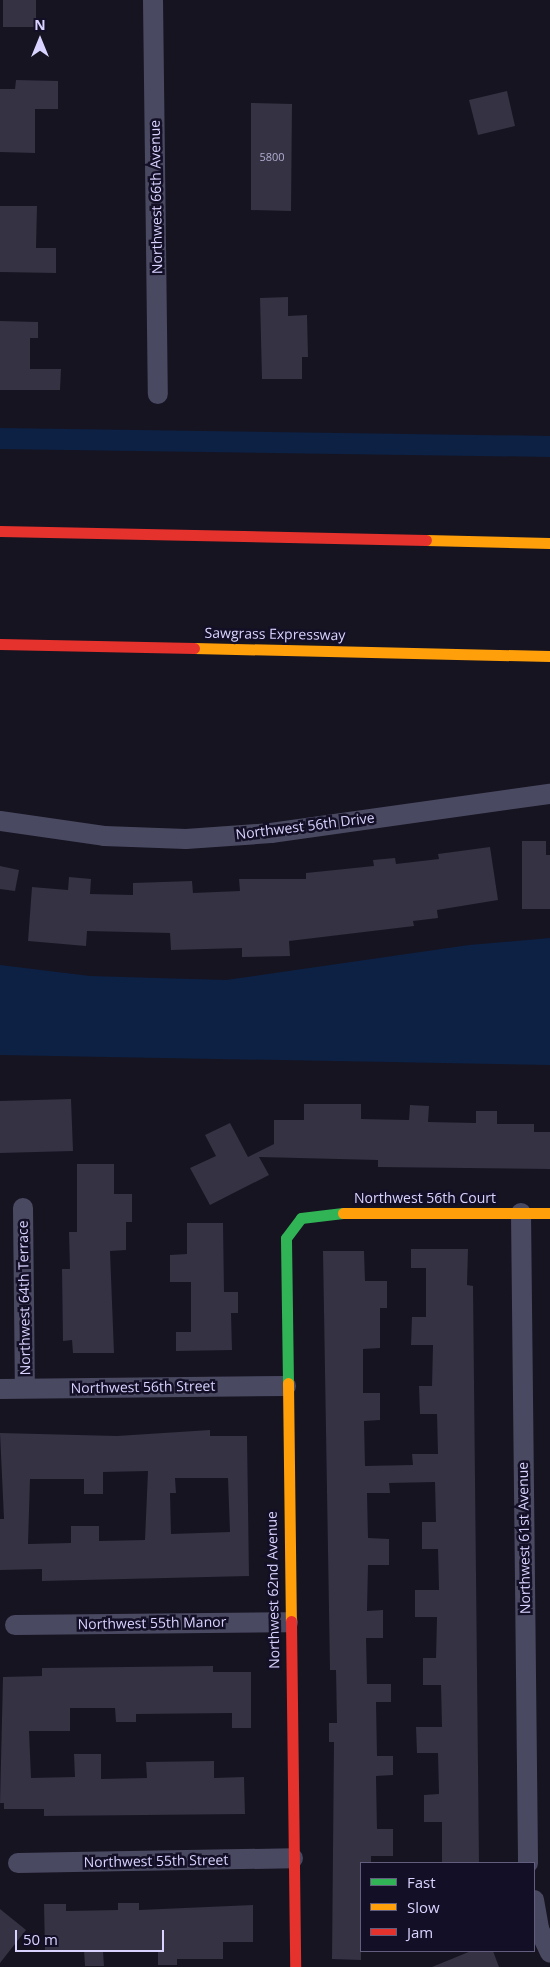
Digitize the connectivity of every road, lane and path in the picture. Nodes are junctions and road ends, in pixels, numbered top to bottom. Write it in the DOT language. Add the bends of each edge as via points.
graph roads {
  1 [pos="153,0"];
  2 [pos="158,394"];
  3 [pos="0,531"];
  4 [pos="550,543"];
  5 [pos="0,644"];
  6 [pos="550,656"];
  7 [pos="550,794"];
  8 [pos="0,821"];
  9 [pos="23,1208"];
  10 [pos="521,1213"];
  11 [pos="550,1213"];
  12 [pos="301,1218"];
  13 [pos="286,1386"];
  14 [pos="0,1388"];
  15 [pos="25,1388"];
  16 [pos="288,1622"];
  17 [pos="15,1625"];
  18 [pos="293,1858"];
  19 [pos="528,1862"];
  20 [pos="18,1863"];
  21 [pos="535,1906"];
  22 [pos="550,1953"];
  23 [pos="294,1967"];
  1 -- 2 [label="street, Northwest 66th Avenue"];
  3 -- 4 [label="main road"];
  5 -- 6 [label="main road, Sawgrass Expressway"];
  7 -- 8 [label="street, Northwest 56th Drive" via="270,833 186,839 104,836"];
  9 -- 15 [label="street, Northwest 64th Terrace"];
  10 -- 11 [label="main road, Northwest 56th Court"];
  10 -- 12 [label="main road, Northwest 56th Court" via="321,1213"];
  10 -- 19 [label="street, Northwest 61st Avenue"];
  12 -- 13 [label="main road, Northwest 62nd Avenue" via="286,1238"];
  13 -- 15 [label="street, Northwest 56th Street"];
  13 -- 16 [label="main road, Northwest 62nd Avenue"];
  14 -- 15 [label="street, Northwest 56th Street"];
  16 -- 17 [label="street, Northwest 55th Manor"];
  16 -- 18 [label="main road, Northwest 62nd Avenue"];
  18 -- 20 [label="street, Northwest 55th Street"];
  18 -- 23 [label="main road, Northwest 62nd Avenue"];
  21 -- 22 [label="street" via="539,1929"];
}
